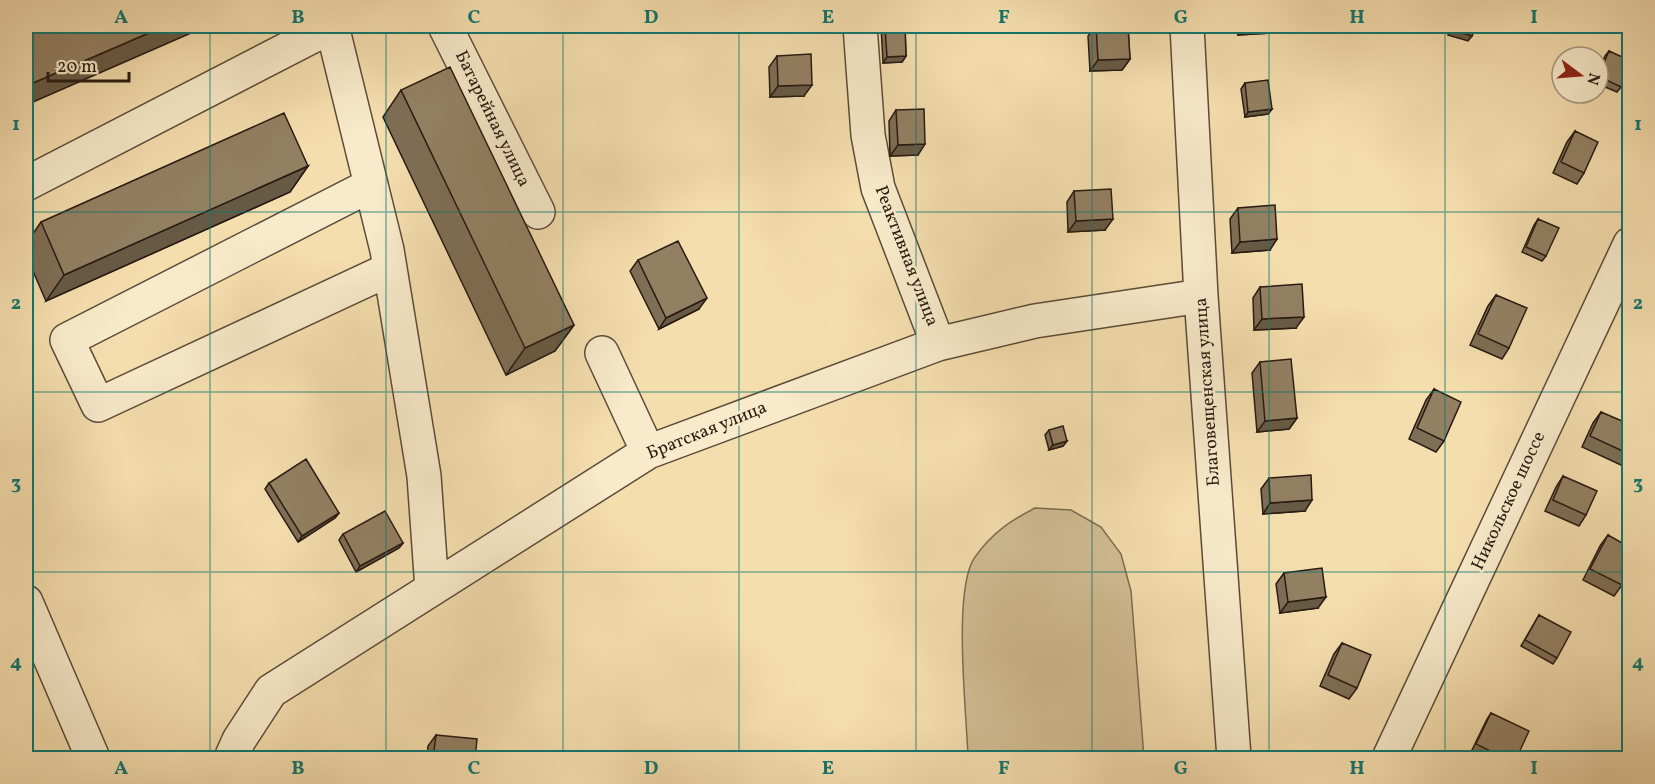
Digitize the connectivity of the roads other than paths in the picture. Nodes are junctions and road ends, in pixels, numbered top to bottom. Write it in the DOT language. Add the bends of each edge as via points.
graph roads {
  1 [pos="332,26"];
  2 [pos="446,26"];
  3 [pos="860,26"];
  4 [pos="1187,26"];
  5 [pos="26,184"];
  6 [pos="371,185"];
  7 [pos="538,212"];
  8 [pos="1629,244"];
  9 [pos="390,269"];
  10 [pos="1201,297"];
  11 [pos="938,344"];
  12 [pos="602,353"];
  13 [pos="648,452"];
  14 [pos="432,589"];
  15 [pos="26,602"];
  16 [pos="93,759"];
  17 [pos="231,759"];
  18 [pos="1234,759"];
  19 [pos="1389,759"];
  1 -- 5 [label="street"];
  1 -- 6 [label="street"];
  2 -- 7 [label="street, Батарейная улица"];
  3 -- 11 [label="street, Реактивная улица" via="868,135 878,188"];
  4 -- 10 [label="street, Благовещенская улица"];
  6 -- 9 [label="street"];
  6 -- 9 [label="street" via="67,340 98,405"];
  8 -- 19 [label="street, Никольское шоссе"];
  9 -- 14 [label="street" via="424,476"];
  10 -- 11 [label="street, Братская улица" via="1035,321"];
  10 -- 18 [label="street, Благовещенская улица"];
  11 -- 13 [label="street, Братская улица"];
  12 -- 13 [label="street"];
  13 -- 14 [label="street, Братская улица"];
  14 -- 17 [label="street, Братская улица" via="271,691"];
  15 -- 16 [label="street"];
}
